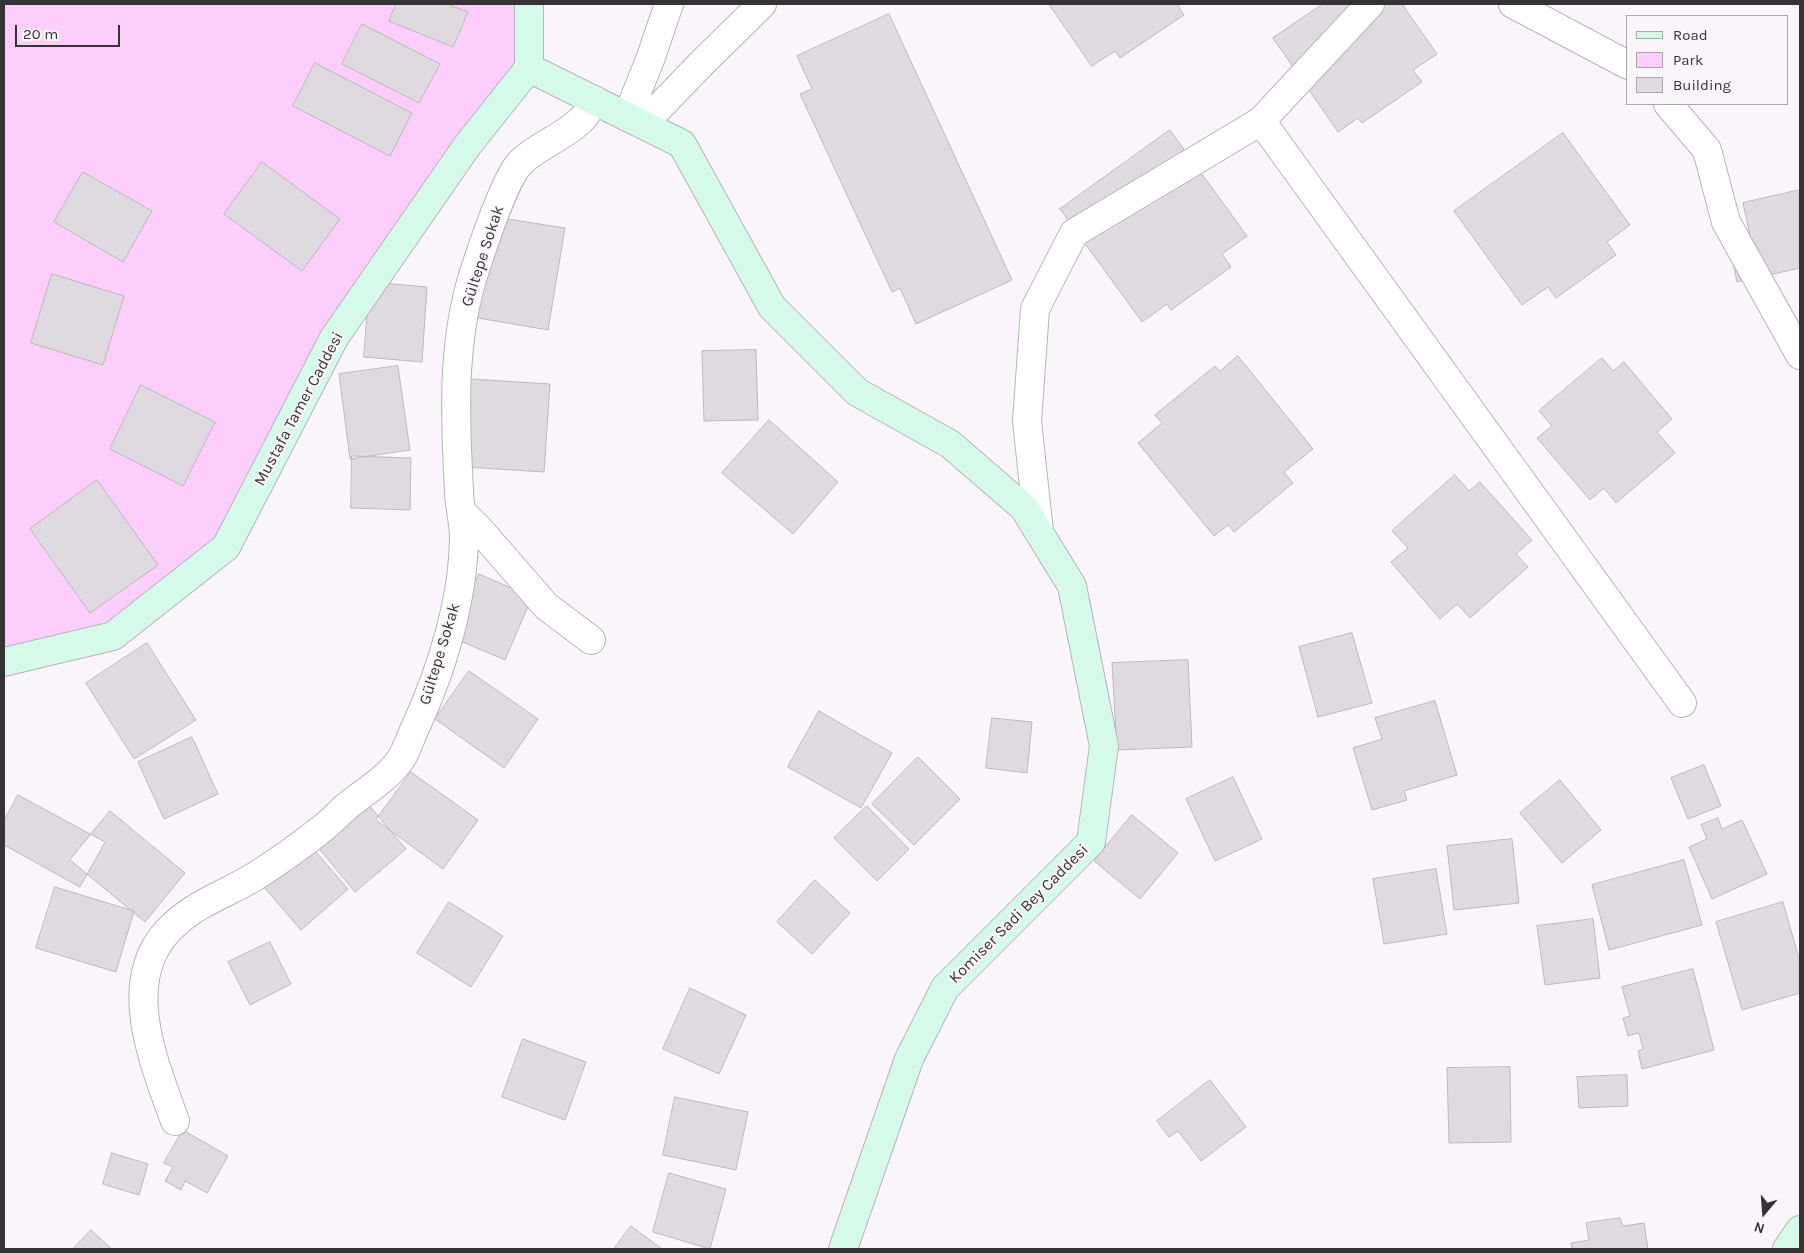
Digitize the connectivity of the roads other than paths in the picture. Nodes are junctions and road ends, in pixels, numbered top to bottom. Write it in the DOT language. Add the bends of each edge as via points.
graph roads {
  1 [pos="530,4"];
  2 [pos="669,4"];
  3 [pos="762,4"];
  4 [pos="1370,4"];
  5 [pos="1513,4"];
  6 [pos="1626,64"];
  7 [pos="529,68"];
  8 [pos="594,100"];
  9 [pos="1669,105"];
  10 [pos="635,120"];
  11 [pos="1261,121"];
  12 [pos="1800,355"];
  13 [pos="461,511"];
  14 [pos="1039,532"];
  15 [pos="591,640"];
  16 [pos="4,662"];
  17 [pos="1682,703"];
  18 [pos="175,1121"];
  19 [pos="1800,1230"];
  20 [pos="843,1249"];
  21 [pos="1787,1249"];
  1 -- 7 [label="main road"];
  2 -- 10 [label="street"];
  3 -- 10 [label="street" via="703,62"];
  4 -- 11 [label="street"];
  5 -- 6 [label="street"];
  7 -- 8 [label="main road, Komiser Sadi Bey Caddesi"];
  7 -- 16 [label="main road, Mustafa Tamer Caddesi" via="467,146 334,338 226,547 112,636"];
  8 -- 10 [label="main road, Komiser Sadi Bey Caddesi"];
  8 -- 13 [label="street, Gültepe Sokak" via="577,124 518,164 472,280 457,365 456,430"];
  9 -- 12 [label="street" via="1707,150 1726,222"];
  10 -- 14 [label="main road, Komiser Sadi Bey Caddesi" via="682,144 772,306 857,392 950,444 1024,508"];
  11 -- 14 [label="street" via="1074,233 1035,308 1027,421"];
  11 -- 17 [label="street"];
  13 -- 15 [label="street" via="546,606"];
  13 -- 18 [label="street, Gültepe Sokak" via="464,535 462,579 453,621 424,708 400,759 374,786 321,830 254,877 196,907 173,924 154,951 146,969 144,1005 149,1044"];
  14 -- 20 [label="main road, Komiser Sadi Bey Caddesi" via="1072,586 1104,746 1091,842 945,988 909,1059"];
  19 -- 21 [label="main road"];
}
